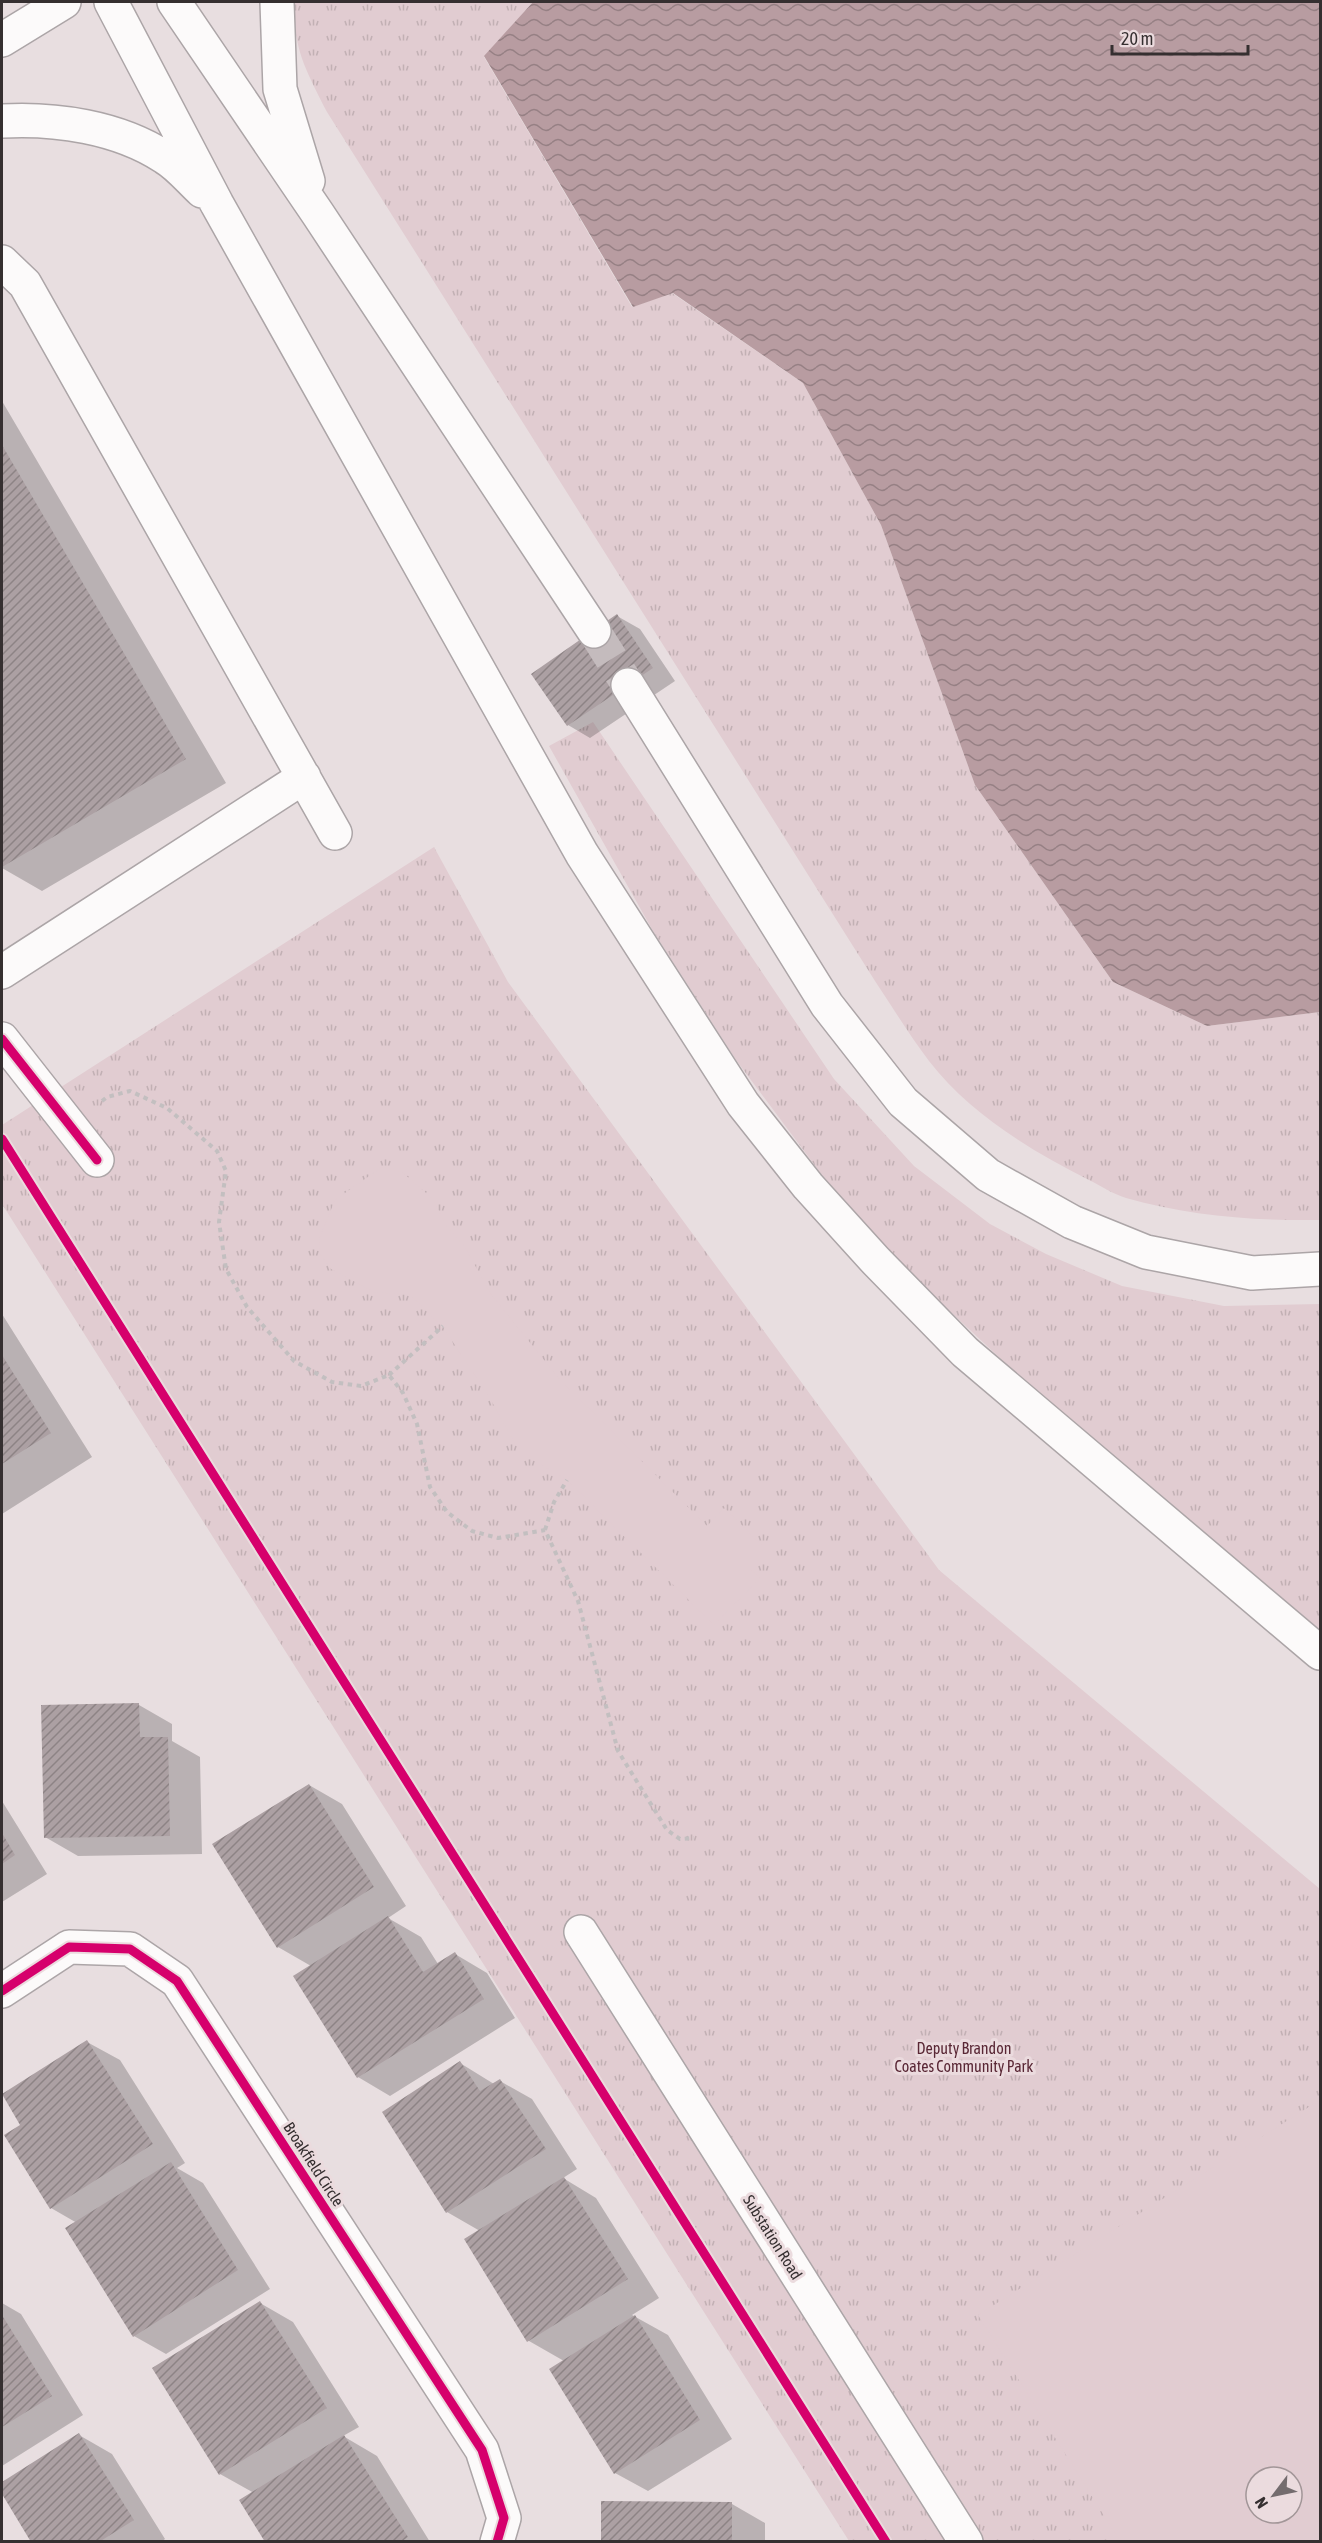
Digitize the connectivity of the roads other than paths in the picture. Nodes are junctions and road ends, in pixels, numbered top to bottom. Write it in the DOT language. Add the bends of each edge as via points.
graph roads {
  1 [pos="64,2"];
  2 [pos="111,2"];
  3 [pos="174,2"];
  4 [pos="277,2"];
  5 [pos="2,40"];
  6 [pos="2,121"];
  7 [pos="218,204"];
  8 [pos="318,214"];
  9 [pos="2,262"];
  10 [pos="594,631"];
  11 [pos="628,685"];
  12 [pos="304,777"];
  13 [pos="335,833"];
  14 [pos="2,972"];
  15 [pos="2,1039"];
  16 [pos="97,1160"];
  17 [pos="1320,1269"];
  18 [pos="1320,1653"];
  19 [pos="581,1932"];
  20 [pos="2,1991"];
  21 [pos="497,2541"];
  22 [pos="966,2541"];
  1 -- 5 [label="main road"];
  2 -- 7 [label="main road"];
  3 -- 8 [label="main road"];
  4 -- 8 [label="main road" via="280,89"];
  6 -- 7 [label="main road" via="60,123 117,134 165,157"];
  7 -- 18 [label="main road" via="582,854 743,1104 831,1211 965,1352"];
  8 -- 10 [label="main road"];
  9 -- 12 [label="main road" via="25,284"];
  11 -- 17 [label="main road" via="827,1005 903,1102 988,1175 1072,1222 1146,1252 1252,1273"];
  12 -- 13 [label="main road"];
  12 -- 14 [label="main road"];
  15 -- 16 [label="main road"];
  19 -- 22 [label="main road, Substation Road"];
  20 -- 21 [label="main road, Broakfield Circle" via="69,1947 130,1949 177,1981 482,2451 504,2518"];
}
